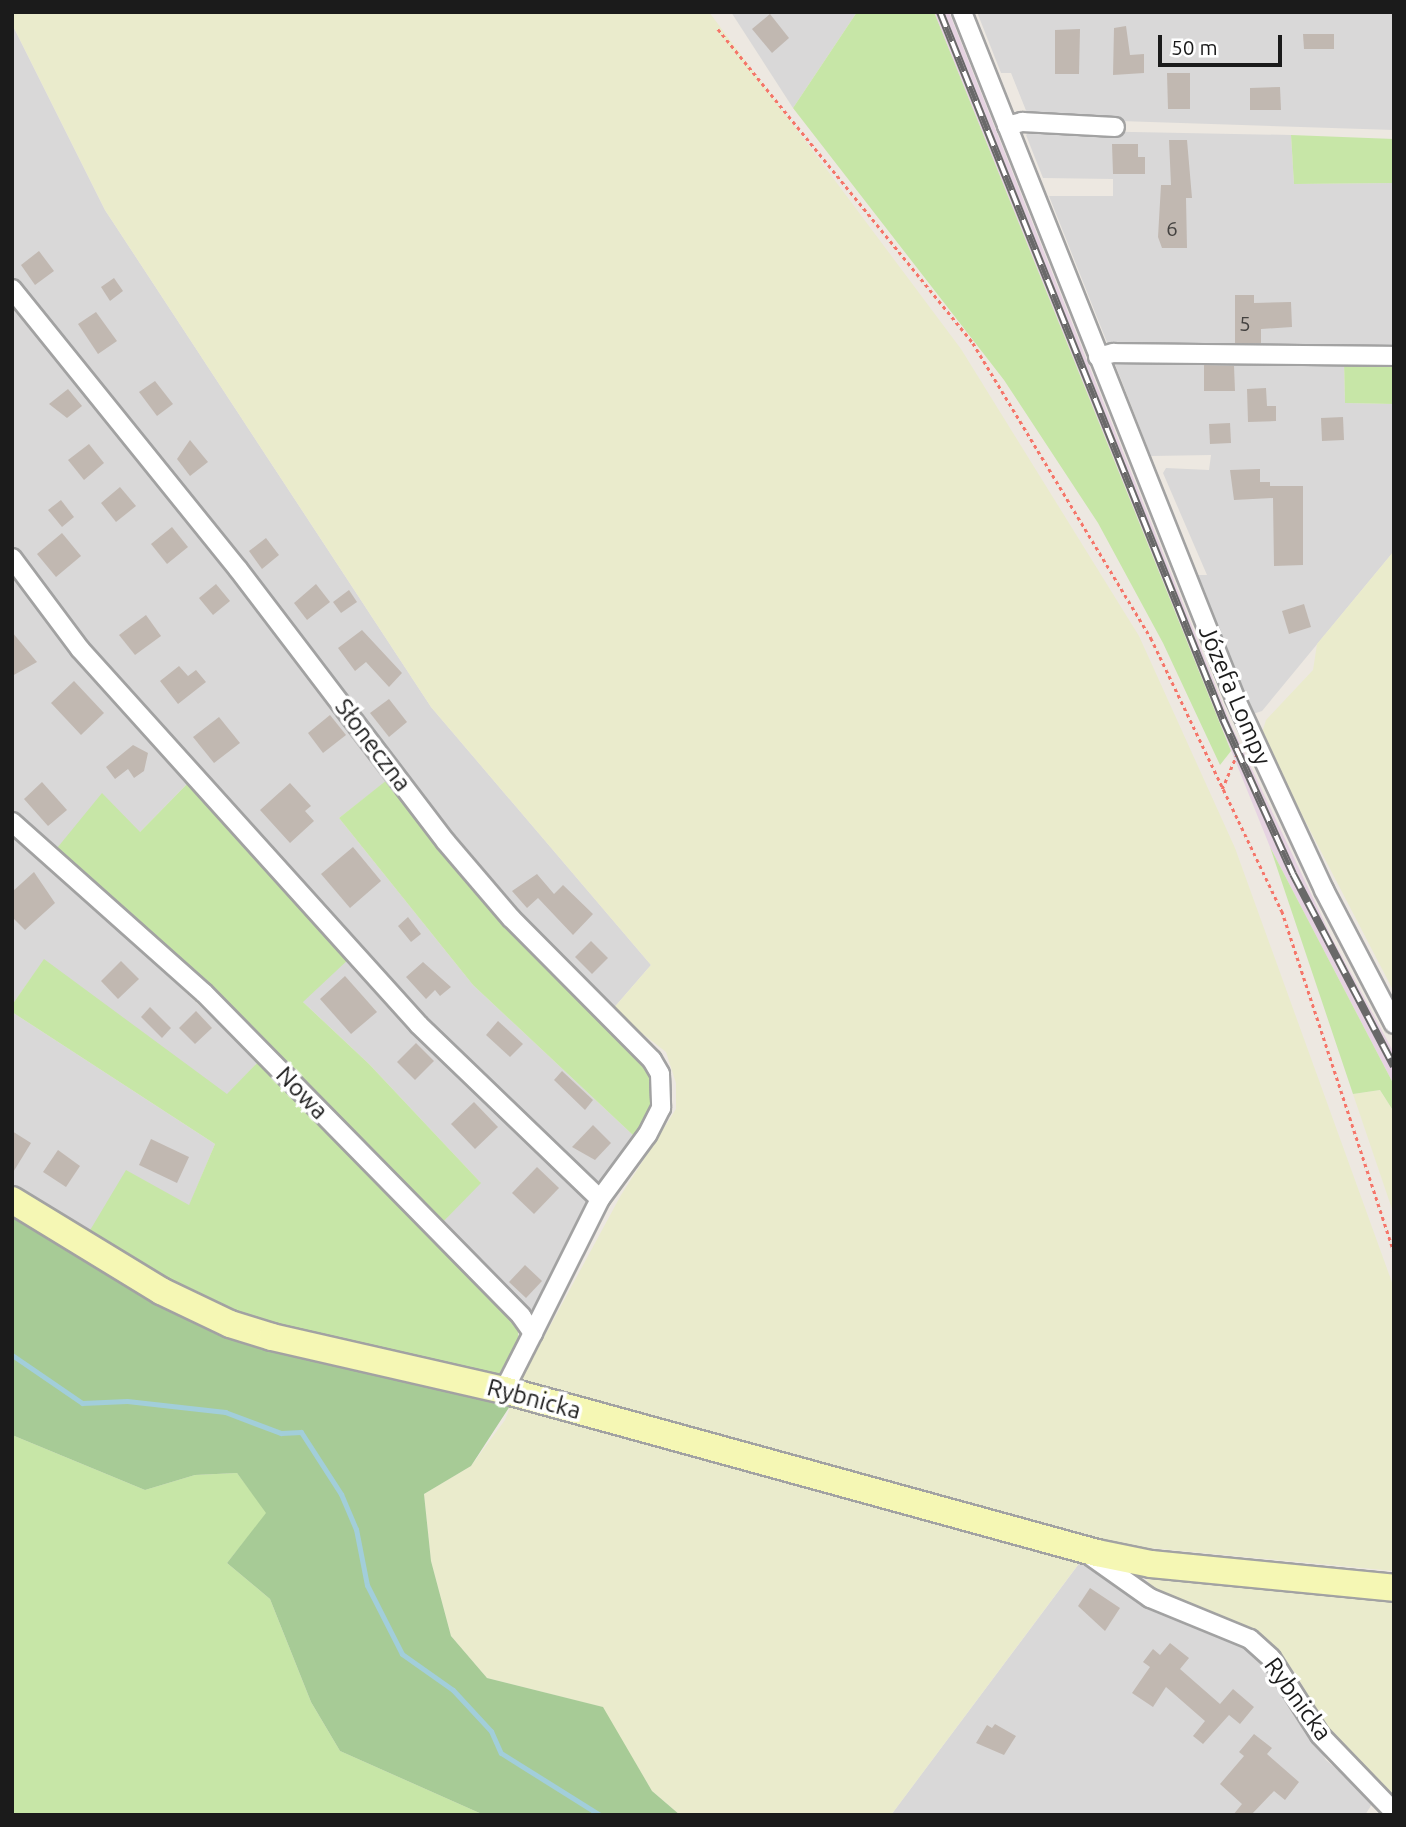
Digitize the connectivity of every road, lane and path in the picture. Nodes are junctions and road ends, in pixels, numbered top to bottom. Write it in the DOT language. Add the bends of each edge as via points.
graph roads {
  1 [pos="962,12"];
  2 [pos="718,29"];
  3 [pos="1007,126"];
  4 [pos="1115,127"];
  5 [pos="12,289"];
  6 [pos="1394,356"];
  7 [pos="1098,357"];
  8 [pos="12,558"];
  9 [pos="1252,736"];
  10 [pos="1222,789"];
  11 [pos="12,822"];
  12 [pos="1394,1024"];
  13 [pos="600,1199"];
  14 [pos="12,1200"];
  15 [pos="1394,1251"];
  16 [pos="533,1333"];
  17 [pos="505,1390"];
  18 [pos="1078,1546"];
  19 [pos="1394,1588"];
  20 [pos="1394,1812"];
  1 -- 3 [label="street, Józefa Lompy"];
  2 -- 10 [label="path" via="973,343 1152,638"];
  3 -- 4 [label="street" via="1022,122"];
  3 -- 7 [label="street, Józefa Lompy"];
  5 -- 13 [label="street, Słoneczna" via="238,569 446,842 511,918 652,1060 660,1074 661,1108"];
  6 -- 7 [label="street" via="1113,353"];
  7 -- 9 [label="street, Józefa Lompy"];
  8 -- 13 [label="street" via="80,649 419,1025"];
  9 -- 10 [label="path" via="1237,752"];
  9 -- 12 [label="street, Józefa Lompy"];
  10 -- 15 [label="path" via="1282,911"];
  11 -- 16 [label="street, Nowa" via="204,993 513,1307"];
  13 -- 16 [label="street, Słoneczna"];
  14 -- 17 [label="street, Rybnicka" via="150,1285 230,1324 314,1348"];
  16 -- 17 [label="street"];
  17 -- 18 [label="street, Rybnicka"];
  18 -- 19 [label="street, Rybnicka" via="1151,1564"];
  18 -- 20 [label="street, Rybnicka" via="1150,1598 1251,1639 1271,1658 1320,1735"];
}
